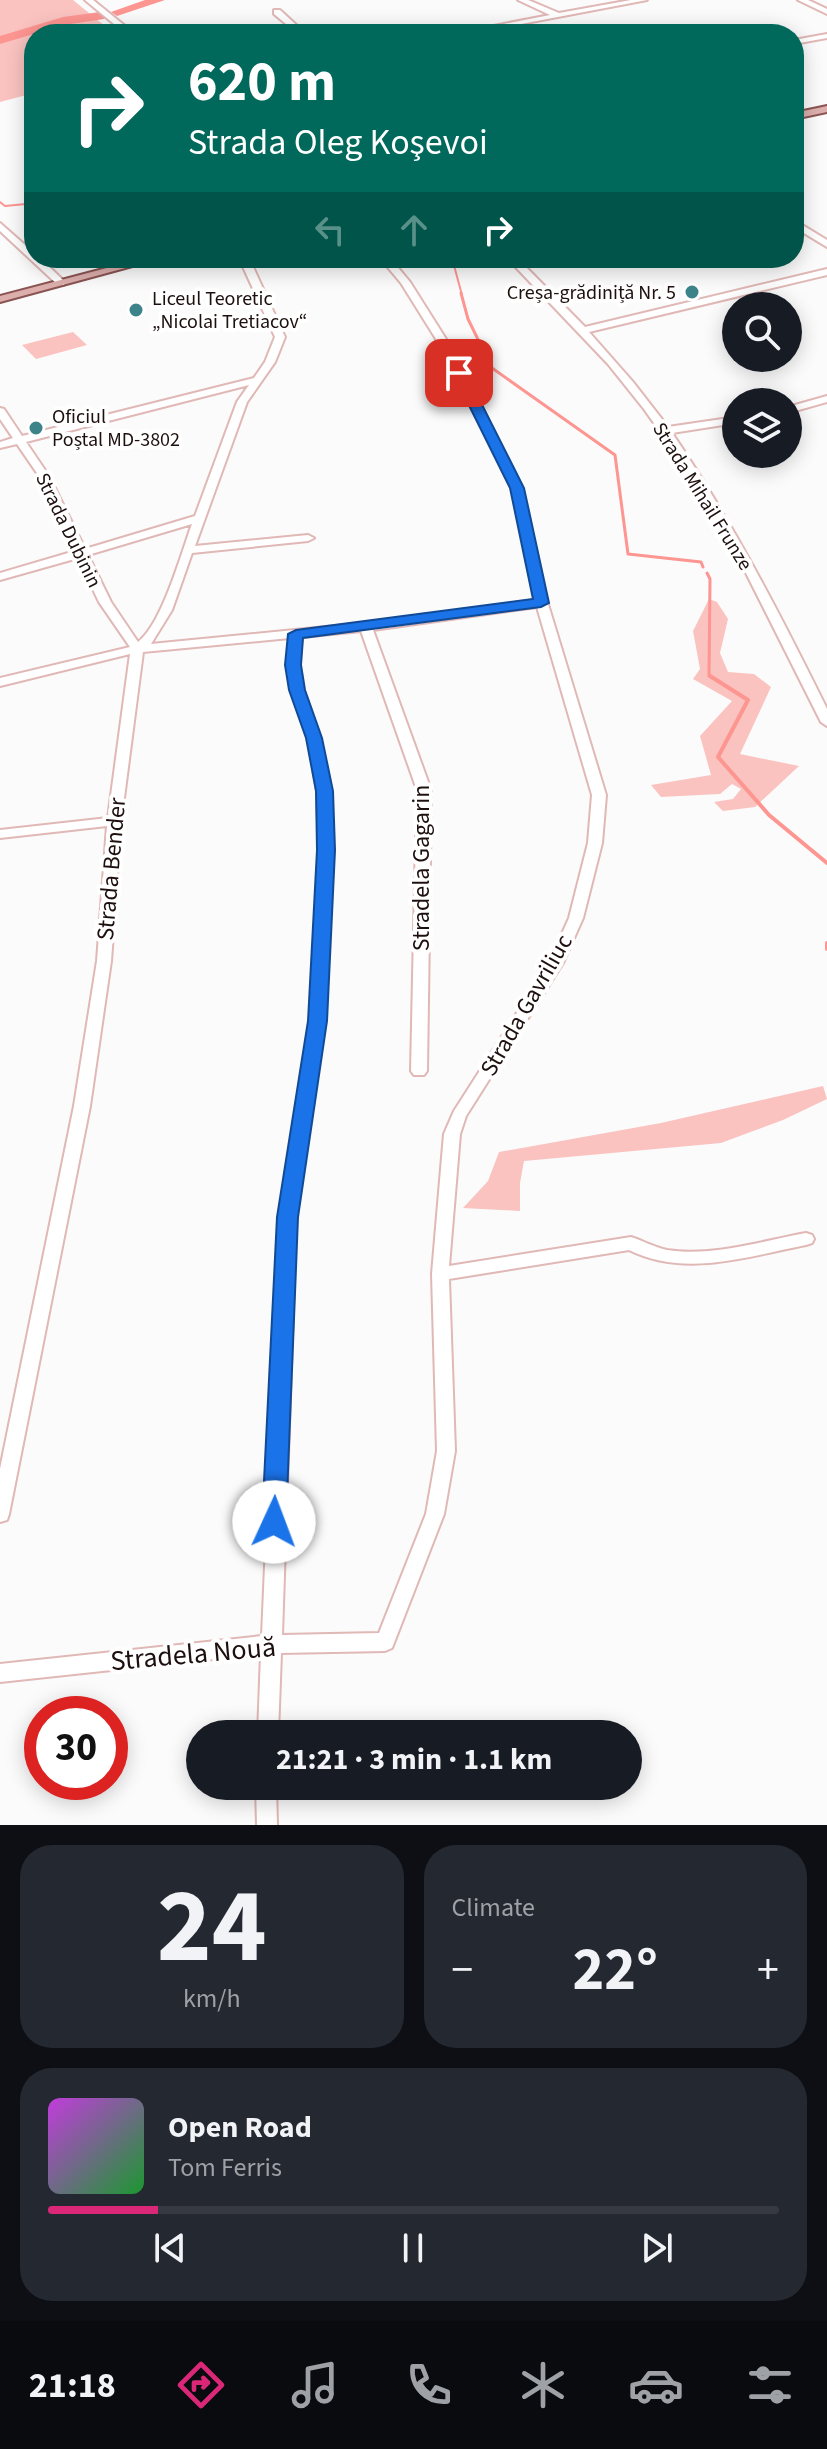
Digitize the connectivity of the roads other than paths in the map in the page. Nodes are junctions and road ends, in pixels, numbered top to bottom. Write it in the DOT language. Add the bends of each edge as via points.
graph roads {
  1 [pos="89,0"];
  2 [pos="522,0"];
  3 [pos="643,0"];
  4 [pos="802,0"];
  5 [pos="277,12"];
  6 [pos="827,12"];
  7 [pos="558,15"];
  8 [pos="119,24"];
  9 [pos="291,24"];
  10 [pos="510,24"];
  11 [pos="827,36"];
  12 [pos="804,40"];
  13 [pos="827,109"];
  14 [pos="804,114"];
  15 [pos="0,226"];
  16 [pos="804,229"];
  17 [pos="827,244"];
  18 [pos="24,248"];
  19 [pos="45,268"];
  20 [pos="119,268"];
  21 [pos="249,268"];
  22 [pos="392,268"];
  23 [pos="522,268"];
  24 [pos="827,272"];
  25 [pos="61,283"];
  26 [pos="0,299"];
  27 [pos="585,330"];
  28 [pos="254,381"];
  29 [pos="827,399"];
  30 [pos="802,406"];
  31 [pos="0,411"];
  32 [pos="722,422"];
  33 [pos="665,431"];
  34 [pos="19,438"];
  35 [pos="0,445"];
  36 [pos="201,518"];
  37 [pos="308,538"];
  38 [pos="190,550"];
  39 [pos="80,555"];
  40 [pos="0,577"];
  41 [pos="541,603"];
  42 [pos="366,627"];
  43 [pos="296,634"];
  44 [pos="137,649"];
  45 [pos="0,682"];
  46 [pos="827,722"];
  47 [pos="114,821"];
  48 [pos="2,837"];
  49 [pos="419,1071"];
  50 [pos="806,1239"];
  51 [pos="440,1274"];
  52 [pos="0,1514"];
  53 [pos="385,1642"];
  54 [pos="270,1644"];
  55 [pos="0,1673"];
  56 [pos="268,1720"];
  57 [pos="266,1800"];
  58 [pos="267,1825"];
  1 -- 8 [label="street"];
  2 -- 7 [label="street"];
  3 -- 7 [label="street"];
  4 -- 6 [label="street"];
  5 -- 9 [label="street"];
  7 -- 10 [label="street"];
  11 -- 12 [label="street"];
  13 -- 14 [label="main road"];
  15 -- 18 [label="street"];
  16 -- 17 [label="street"];
  19 -- 25 [label="street"];
  20 -- 25 [label="main road"];
  21 -- 28 [label="street" via="280,337 270,362"];
  22 -- 41 [label="street, Strada Gavriliuc" via="432,323 512,475"];
  23 -- 27 [label="street, Strada Mihail Frunze"];
  24 -- 27 [label="street"];
  25 -- 26 [label="main road"];
  27 -- 33 [label="street, Strada Mihail Frunze"];
  28 -- 34 [label="street"];
  28 -- 36 [label="street"];
  29 -- 30 [label="street"];
  31 -- 34 [label="street, Strada Dubinin"];
  32 -- 33 [label="street"];
  33 -- 46 [label="street, Strada Mihail Frunze" via="760,588"];
  34 -- 35 [label="street"];
  34 -- 39 [label="street, Strada Dubinin" via="44,476"];
  36 -- 38 [label="street"];
  36 -- 39 [label="street"];
  37 -- 38 [label="street"];
  38 -- 44 [label="street" via="156,632"];
  39 -- 40 [label="street"];
  39 -- 44 [label="street, Strada Dubinin"];
  41 -- 42 [label="street"];
  41 -- 51 [label="street, Strada Gavriliuc" via="599,795 595,843 576,918 556,963 452,1134"];
  42 -- 43 [label="street"];
  42 -- 49 [label="street, Stradela Gagarin" via="424,790"];
  43 -- 44 [label="street"];
  43 -- 54 [label="street" via="297,690 314,738 324,791 325,882 318,1021 288,1217"];
  44 -- 45 [label="street"];
  44 -- 47 [label="street, Strada Bender"];
  47 -- 48 [label="street"];
  47 -- 52 [label="street, Strada Bender" via="104,961 82,1106"];
  50 -- 51 [label="street" via="674,1260 647,1254 631,1243"];
  51 -- 53 [label="street, Strada Gavriliuc" via="446,1451 435,1514"];
  53 -- 54 [label="street, Stradela Nouă"];
  54 -- 55 [label="street, Stradela Nouă"];
  54 -- 56 [label="street"];
  57 -- 58 [label="street"];
}
